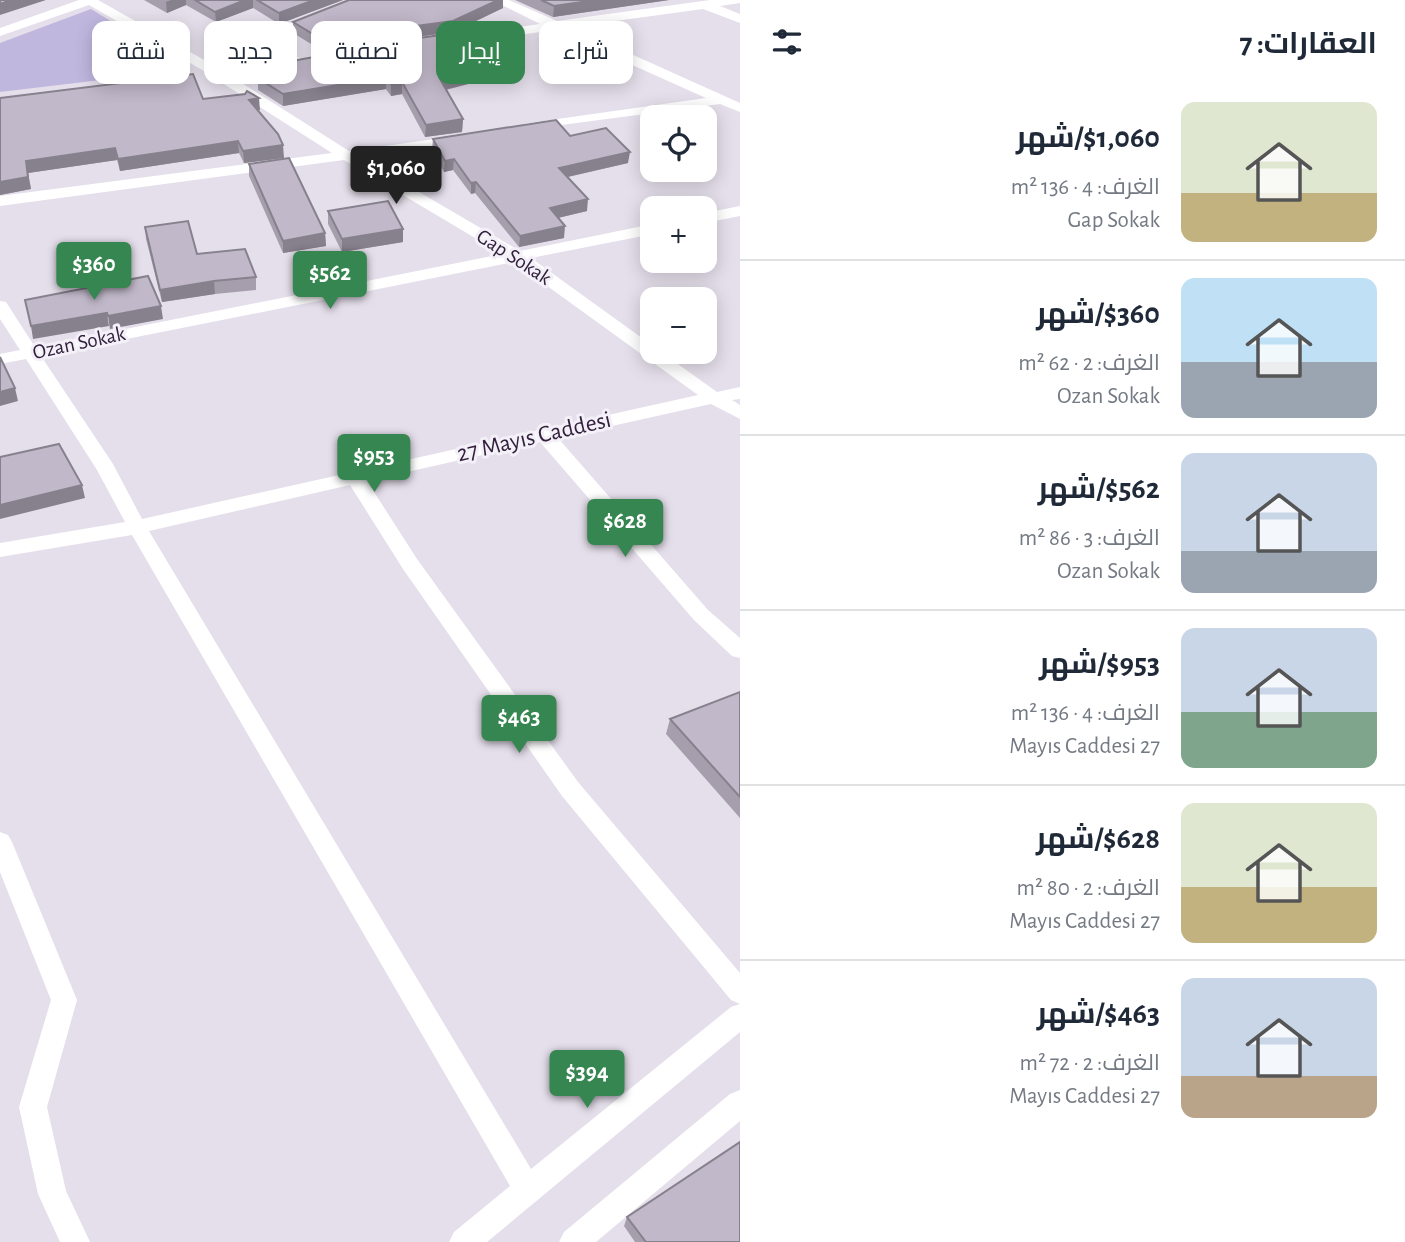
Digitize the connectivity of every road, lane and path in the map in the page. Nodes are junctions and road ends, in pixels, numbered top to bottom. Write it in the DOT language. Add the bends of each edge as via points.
graph roads {
  1 [pos="90,0"];
  2 [pos="363,0"];
  3 [pos="498,0"];
  4 [pos="738,0"];
  5 [pos="706,5"];
  6 [pos="740,19"];
  7 [pos="543,21"];
  8 [pos="590,21"];
  9 [pos="297,25"];
  10 [pos="539,28"];
  11 [pos="0,32"];
  12 [pos="422,45"];
  13 [pos="308,60"];
  14 [pos="297,61"];
  15 [pos="633,61"];
  16 [pos="204,66"];
  17 [pos="234,84"];
  18 [pos="722,100"];
  19 [pos="740,108"];
  20 [pos="508,130"];
  21 [pos="481,135"];
  22 [pos="345,155"];
  23 [pos="0,201"];
  24 [pos="740,211"];
  25 [pos="717,216"];
  26 [pos="640,232"];
  27 [pos="517,256"];
  28 [pos="0,306"];
  29 [pos="29,354"];
  30 [pos="0,359"];
  31 [pos="740,393"];
  32 [pos="714,398"];
  33 [pos="740,413"];
  34 [pos="545,435"];
  35 [pos="355,478"];
  36 [pos="137,527"];
  37 [pos="0,550"];
  38 [pos="740,650"];
  39 [pos="0,842"];
  40 [pos="740,992"];
  41 [pos="740,1016"];
  42 [pos="740,1103"];
  43 [pos="528,1190"];
  44 [pos="75,1242"];
  45 [pos="464,1242"];
  46 [pos="574,1242"];
  1 -- 11 [label="street"];
  1 -- 16 [label="street, Gap Sokak"];
  2 -- 9 [label="street"];
  3 -- 7 [label="street"];
  4 -- 5 [label="street"];
  5 -- 6 [label="street"];
  5 -- 8 [label="street"];
  10 -- 12 [label="street"];
  13 -- 14 [label="street"];
  15 -- 18 [label="street"];
  17 -- 22 [label="street, Gap Sokak"];
  18 -- 19 [label="street"];
  18 -- 20 [label="street"];
  21 -- 22 [label="street"];
  22 -- 23 [label="street"];
  22 -- 27 [label="street, Gap Sokak"];
  24 -- 25 [label="street"];
  26 -- 27 [label="street, Ozan Sokak"];
  27 -- 29 [label="street, Ozan Sokak"];
  27 -- 32 [label="street, Gap Sokak"];
  28 -- 29 [label="street"];
  29 -- 30 [label="street, Ozan Sokak"];
  29 -- 36 [label="street" via="106,469"];
  31 -- 32 [label="street, 27 Mayıs Caddesi"];
  32 -- 33 [label="street, Gap Sokak"];
  32 -- 34 [label="street, 27 Mayıs Caddesi"];
  34 -- 35 [label="street, 27 Mayıs Caddesi"];
  34 -- 38 [label="street" via="701,615"];
  35 -- 36 [label="street, 27 Mayıs Caddesi"];
  35 -- 40 [label="street" via="410,564 570,789"];
  36 -- 37 [label="street, 27 Mayıs Caddesi"];
  36 -- 43 [label="street"];
  39 -- 44 [label="street" via="64,1000 33,1107 52,1194"];
  41 -- 43 [label="street"];
  42 -- 46 [label="street"];
  43 -- 45 [label="street"];
}
